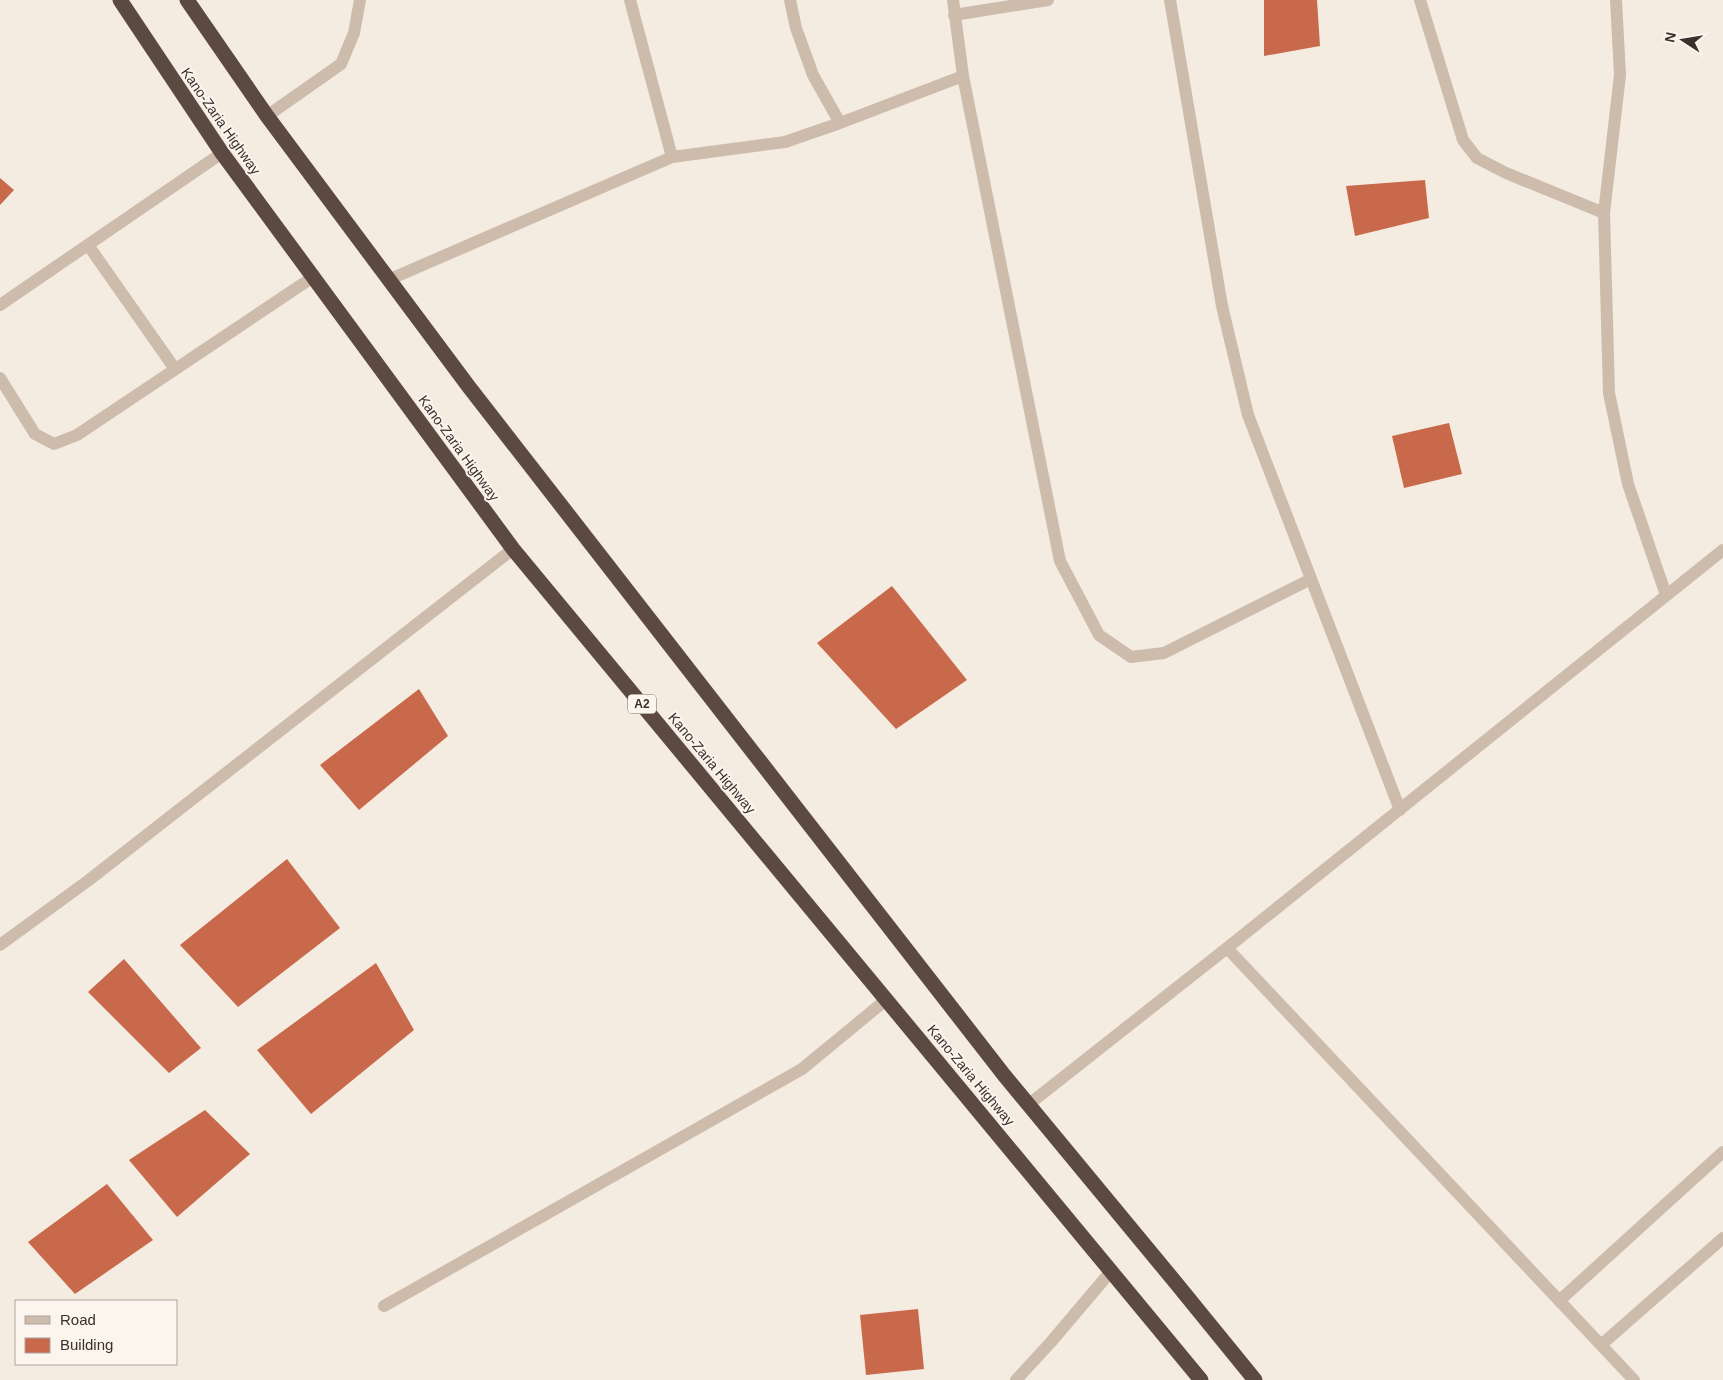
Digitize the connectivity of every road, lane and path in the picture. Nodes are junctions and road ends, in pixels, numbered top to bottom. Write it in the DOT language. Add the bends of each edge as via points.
graph roads {
  1 [pos="120,0"];
  2 [pos="187,0"];
  3 [pos="360,0"];
  4 [pos="630,0"];
  5 [pos="790,0"];
  6 [pos="953,0"];
  7 [pos="1048,0"];
  8 [pos="1170,0"];
  9 [pos="1420,0"];
  10 [pos="1616,0"];
  11 [pos="954,15"];
  12 [pos="963,76"];
  13 [pos="267,116"];
  14 [pos="840,123"];
  15 [pos="222,152"];
  16 [pos="672,157"];
  17 [pos="1604,213"];
  18 [pos="88,245"];
  19 [pos="313,277"];
  20 [pos="388,280"];
  21 [pos="0,305"];
  22 [pos="175,369"];
  23 [pos="0,378"];
  24 [pos="513,549"];
  25 [pos="1723,550"];
  26 [pos="1311,579"];
  27 [pos="1666,595"];
  28 [pos="1400,810"];
  29 [pos="0,945"];
  30 [pos="1227,948"];
  31 [pos="887,999"];
  32 [pos="1028,1105"];
  33 [pos="1723,1152"];
  34 [pos="1723,1238"];
  35 [pos="1112,1270"];
  36 [pos="1559,1301"];
  37 [pos="384,1306"];
  38 [pos="1601,1345"];
  39 [pos="1016,1380"];
  40 [pos="1201,1380"];
  41 [pos="1255,1380"];
  42 [pos="1634,1380"];
  1 -- 15 [label="highway, Kano-Zaria Highway / A2"];
  2 -- 13 [label="highway, Kano-Zaria Highway"];
  3 -- 13 [label="street" via="354,33 341,64"];
  4 -- 16 [label="street"];
  5 -- 14 [label="street" via="813,75"];
  6 -- 11 [label="street"];
  7 -- 11 [label="street"];
  8 -- 26 [label="street" via="1222,306 1248,415"];
  9 -- 17 [label="street" via="1463,140 1477,158"];
  10 -- 17 [label="street" via="1620,75"];
  11 -- 12 [label="street"];
  12 -- 14 [label="street"];
  12 -- 26 [label="street" via="1060,562 1099,635 1131,657 1164,653"];
  13 -- 20 [label="highway, Kano-Zaria Highway"];
  14 -- 16 [label="street" via="785,142"];
  15 -- 18 [label="street"];
  15 -- 19 [label="highway, Kano-Zaria Highway / A2"];
  16 -- 20 [label="street"];
  17 -- 27 [label="street" via="1609,393 1628,484"];
  18 -- 21 [label="street"];
  18 -- 22 [label="street"];
  19 -- 22 [label="street"];
  19 -- 24 [label="highway, Kano-Zaria Highway / A2"];
  20 -- 32 [label="highway, Kano-Zaria Highway"];
  22 -- 23 [label="street" via="77,435 54,444 35,434"];
  24 -- 29 [label="street" via="89,880"];
  24 -- 31 [label="highway, Kano-Zaria Highway / A2"];
  25 -- 27 [label="street"];
  26 -- 28 [label="street"];
  27 -- 28 [label="street"];
  28 -- 30 [label="street"];
  30 -- 32 [label="street"];
  30 -- 36 [label="street"];
  31 -- 35 [label="highway, Kano-Zaria Highway / A2"];
  31 -- 37 [label="street" via="802,1069"];
  32 -- 41 [label="highway, Kano-Zaria Highway"];
  33 -- 36 [label="street"];
  34 -- 38 [label="street"];
  35 -- 39 [label="street"];
  35 -- 40 [label="highway, Kano-Zaria Highway / A2"];
  36 -- 38 [label="street"];
  38 -- 42 [label="street"];
}
